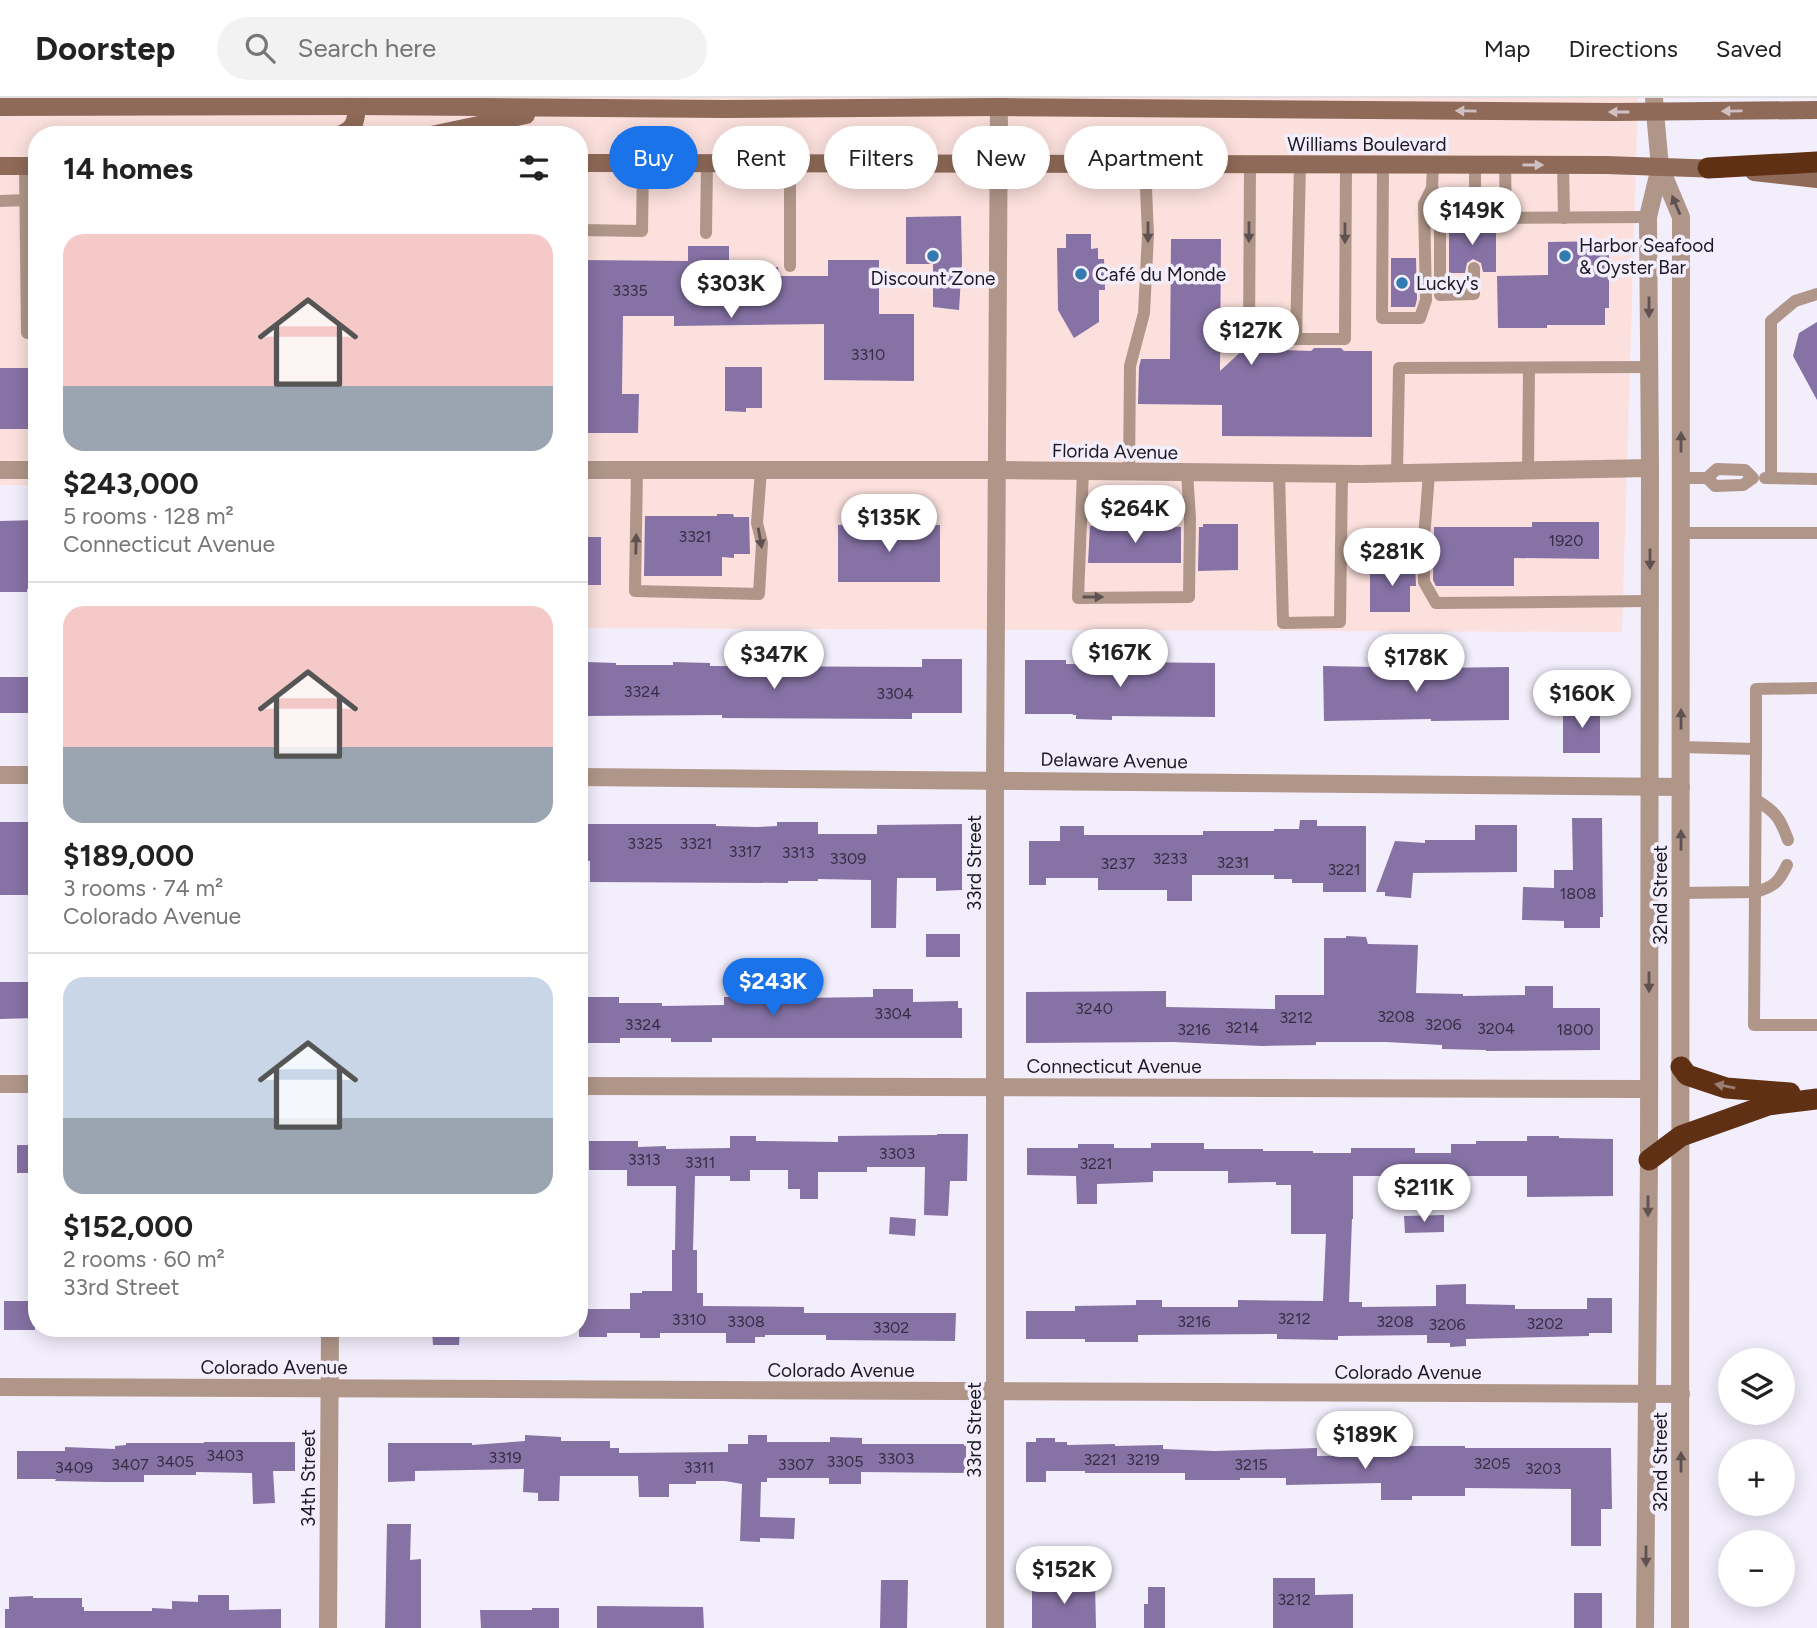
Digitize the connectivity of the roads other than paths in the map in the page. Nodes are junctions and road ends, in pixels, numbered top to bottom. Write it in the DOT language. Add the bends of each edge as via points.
graph roads {
  1 [pos="226,102"];
  2 [pos="355,102"];
  3 [pos="496,103"];
  4 [pos="723,103"];
  5 [pos="999,103"];
  6 [pos="1065,103"];
  7 [pos="1163,103"];
  8 [pos="1193,104"];
  9 [pos="1253,104"];
  10 [pos="1782,104"];
  11 [pos="1499,105"];
  12 [pos="1584,105"];
  13 [pos="1655,105"];
  14 [pos="0,107"];
  15 [pos="560,107"];
  16 [pos="1817,110"];
  17 [pos="353,126"];
  18 [pos="472,126"];
  19 [pos="999,126"];
  20 [pos="1817,162"];
  21 [pos="588,163"];
  22 [pos="609,163"];
  23 [pos="698,163"];
  24 [pos="707,163"];
  25 [pos="712,163"];
  26 [pos="810,163"];
  27 [pos="952,163"];
  28 [pos="1228,164"];
  29 [pos="1250,164"];
  30 [pos="1300,164"];
  31 [pos="1383,164"];
  32 [pos="1346,165"];
  33 [pos="1433,165"];
  34 [pos="1475,165"];
  35 [pos="1505,165"];
  36 [pos="1563,165"];
  37 [pos="0,166"];
  38 [pos="28,166"];
  39 [pos="1660,167"];
  40 [pos="1709,168"];
  41 [pos="1817,179"];
  42 [pos="28,186"];
  43 [pos="1432,188"];
  44 [pos="643,189"];
  45 [pos="790,189"];
  46 [pos="999,189"];
  47 [pos="1146,189"];
  48 [pos="26,200"];
  49 [pos="0,201"];
  50 [pos="1648,217"];
  51 [pos="1564,218"];
  52 [pos="1475,223"];
  53 [pos="588,230"];
  54 [pos="706,233"];
  55 [pos="790,266"];
  56 [pos="1474,268"];
  57 [pos="1817,294"];
  58 [pos="28,332"];
  59 [pos="1296,339"];
  60 [pos="1649,367"];
  61 [pos="1529,368"];
  62 [pos="1650,468"];
  63 [pos="0,470"];
  64 [pos="28,470"];
  65 [pos="588,470"];
  66 [pos="637,470"];
  67 [pos="761,470"];
  68 [pos="997,470"];
  69 [pos="1083,471"];
  70 [pos="1528,471"];
  71 [pos="1129,472"];
  72 [pos="1187,472"];
  73 [pos="1429,472"];
  74 [pos="1279,473"];
  75 [pos="1397,473"];
  76 [pos="1342,474"];
  77 [pos="1770,477"];
  78 [pos="1681,478"];
  79 [pos="1817,479"];
  80 [pos="1650,533"];
  81 [pos="1681,533"];
  82 [pos="1817,533"];
  83 [pos="1650,601"];
  84 [pos="1817,688"];
  85 [pos="1681,747"];
  86 [pos="1756,749"];
  87 [pos="0,775"];
  88 [pos="28,775"];
  89 [pos="588,777"];
  90 [pos="995,780"];
  91 [pos="1649,786"];
  92 [pos="1681,787"];
  93 [pos="1756,800"];
  94 [pos="1787,840"];
  95 [pos="1787,865"];
  96 [pos="1755,892"];
  97 [pos="1681,893"];
  98 [pos="1817,1025"];
  99 [pos="1681,1067"];
  100 [pos="0,1084"];
  101 [pos="28,1084"];
  102 [pos="588,1086"];
  103 [pos="995,1087"];
  104 [pos="1648,1088"];
  105 [pos="1817,1097"];
  106 [pos="1681,1136"];
  107 [pos="1649,1160"];
  108 [pos="330,1337"];
  109 [pos="0,1387"];
  110 [pos="329,1387"];
  111 [pos="995,1392"];
  112 [pos="1647,1394"];
  113 [pos="1681,1394"];
  114 [pos="328,1628"];
  115 [pos="995,1628"];
  116 [pos="1645,1628"];
  117 [pos="1680,1628"];
  1 -- 2 [label="main road, Williams Boulevard"];
  1 -- 14 [label="main road, Williams Boulevard"];
  2 -- 3 [label="main road, Williams Boulevard"];
  2 -- 17 [label="main road"];
  3 -- 15 [label="main road, Williams Boulevard"];
  4 -- 5 [label="main road, Williams Boulevard"];
  4 -- 15 [label="main road, Williams Boulevard"];
  5 -- 6 [label="main road, Williams Boulevard"];
  5 -- 19 [label="street, 33rd Street"];
  6 -- 7 [label="main road, Williams Boulevard"];
  7 -- 8 [label="main road, Williams Boulevard"];
  8 -- 9 [label="main road, Williams Boulevard"];
  11 -- 9 [label="main road, Williams Boulevard, one-way"];
  10 -- 13 [label="main road, Williams Boulevard, one-way"];
  10 -- 16 [label="main road, Williams Boulevard"];
  11 -- 12 [label="main road, Williams Boulevard"];
  13 -- 12 [label="main road, Williams Boulevard, one-way"];
  13 -- 39 [label="street, 32nd Street"];
  15 -- 18 [label="main road"];
  20 -- 40 [label="highway"];
  21 -- 22 [label="main road, Williams Boulevard"];
  23 -- 24 [label="main road, Williams Boulevard"];
  24 -- 25 [label="main road, Williams Boulevard"];
  24 -- 54 [label="lane"];
  26 -- 27 [label="main road, Williams Boulevard"];
  28 -- 29 [label="main road, Williams Boulevard"];
  29 -- 30 [label="main road, Williams Boulevard"];
  29 -- 59 [label="lane, one-way" via="1249,339"];
  30 -- 32 [label="main road, Williams Boulevard"];
  30 -- 59 [label="lane"];
  31 -- 32 [label="main road, Williams Boulevard"];
  31 -- 33 [label="main road, Williams Boulevard"];
  31 -- 43 [label="lane" via="1382,318 1420,318 1426,300 1424,204"];
  32 -- 59 [label="lane, one-way" via="1345,339"];
  33 -- 34 [label="main road, Williams Boulevard"];
  33 -- 43 [label="lane"];
  34 -- 35 [label="main road, Williams Boulevard"];
  34 -- 52 [label="lane"];
  35 -- 36 [label="main road, Williams Boulevard, one-way"];
  35 -- 51 [label="lane" via="1506,218"];
  36 -- 39 [label="main road, Williams Boulevard"];
  36 -- 51 [label="lane"];
  37 -- 38 [label="main road"];
  39 -- 40 [label="main road, Williams Boulevard"];
  39 -- 50 [label="street, 32nd Street"];
  78 -- 39 [label="street, 32nd Street, one-way" via="1681,217"];
  40 -- 41 [label="main road, Williams Boulevard"];
  42 -- 48 [label="lane"];
  43 -- 56 [label="lane" via="1440,203 1440,295 1474,295"];
  44 -- 53 [label="lane" via="642,231"];
  45 -- 55 [label="lane"];
  46 -- 68 [label="street, 33rd Street"];
  47 -- 71 [label="lane, one-way" via="1145,300 1130,366"];
  48 -- 49 [label="lane"];
  48 -- 58 [label="lane"];
  50 -- 51 [label="lane"];
  50 -- 60 [label="street, 32nd Street, one-way"];
  57 -- 77 [label="lane" via="1795,301 1771,321"];
  60 -- 61 [label="lane"];
  60 -- 62 [label="street, 32nd Street"];
  61 -- 70 [label="lane"];
  61 -- 75 [label="lane" via="1399,369"];
  62 -- 70 [label="street, Florida Avenue"];
  62 -- 80 [label="street, 32nd Street"];
  63 -- 64 [label="street"];
  65 -- 66 [label="street, Florida Avenue"];
  66 -- 67 [label="street, Florida Avenue"];
  67 -- 66 [label="lane, one-way" via="759,594 635,591"];
  67 -- 68 [label="street, Florida Avenue"];
  68 -- 69 [label="street, Florida Avenue"];
  68 -- 90 [label="street, 33rd Street"];
  69 -- 71 [label="street, Florida Avenue"];
  69 -- 72 [label="lane, one-way" via="1078,598 1189,597"];
  70 -- 73 [label="street, Florida Avenue"];
  71 -- 72 [label="street, Florida Avenue"];
  72 -- 74 [label="street, Florida Avenue"];
  73 -- 75 [label="street, Florida Avenue"];
  73 -- 83 [label="lane" via="1424,582 1436,603"];
  74 -- 76 [label="street, Florida Avenue"];
  74 -- 76 [label="lane" via="1283,623 1340,622"];
  75 -- 76 [label="street, Florida Avenue"];
  77 -- 78 [label="lane" via="1753,478 1743,485"];
  77 -- 79 [label="lane"];
  78 -- 81 [label="street, 32nd Street"];
  80 -- 81 [label="street"];
  80 -- 83 [label="street, 32nd Street, one-way"];
  81 -- 82 [label="lane"];
  85 -- 81 [label="street, 32nd Street, one-way"];
  83 -- 91 [label="street, 32nd Street"];
  84 -- 86 [label="lane" via="1756,689"];
  85 -- 86 [label="lane"];
  85 -- 92 [label="street, 32nd Street"];
  86 -- 93 [label="lane"];
  87 -- 88 [label="street"];
  89 -- 90 [label="street, Delaware Avenue"];
  90 -- 91 [label="street, Delaware Avenue"];
  90 -- 103 [label="street, 33rd Street"];
  91 -- 92 [label="street, Delaware Avenue"];
  91 -- 104 [label="street, 32nd Street, one-way"];
  97 -- 92 [label="street, 32nd Street, one-way"];
  93 -- 94 [label="lane" via="1782,822"];
  93 -- 96 [label="lane"];
  95 -- 96 [label="lane" via="1780,879"];
  96 -- 97 [label="lane"];
  96 -- 98 [label="lane" via="1754,1026"];
  97 -- 99 [label="street, 32nd Street"];
  105 -- 99 [label="highway, one-way" via="1726,1088 1687,1075"];
  99 -- 106 [label="street, 32nd Street"];
  100 -- 101 [label="street"];
  102 -- 103 [label="street, Connecticut Avenue"];
  103 -- 104 [label="street, Connecticut Avenue"];
  103 -- 111 [label="street, 33rd Street"];
  104 -- 107 [label="street, 32nd Street"];
  105 -- 106 [label="highway" via="1768,1105"];
  106 -- 107 [label="highway"];
  106 -- 113 [label="street, 32nd Street"];
  107 -- 112 [label="street, 32nd Street, one-way"];
  108 -- 110 [label="street, 34th Street"];
  109 -- 110 [label="street, Colorado Avenue"];
  110 -- 111 [label="street, Colorado Avenue"];
  110 -- 114 [label="street, 34th Street"];
  111 -- 112 [label="street, Colorado Avenue"];
  111 -- 115 [label="street, 33rd Street"];
  112 -- 113 [label="street, Colorado Avenue"];
  112 -- 116 [label="street, 32nd Street, one-way"];
  117 -- 113 [label="street, 32nd Street, one-way"];
}
